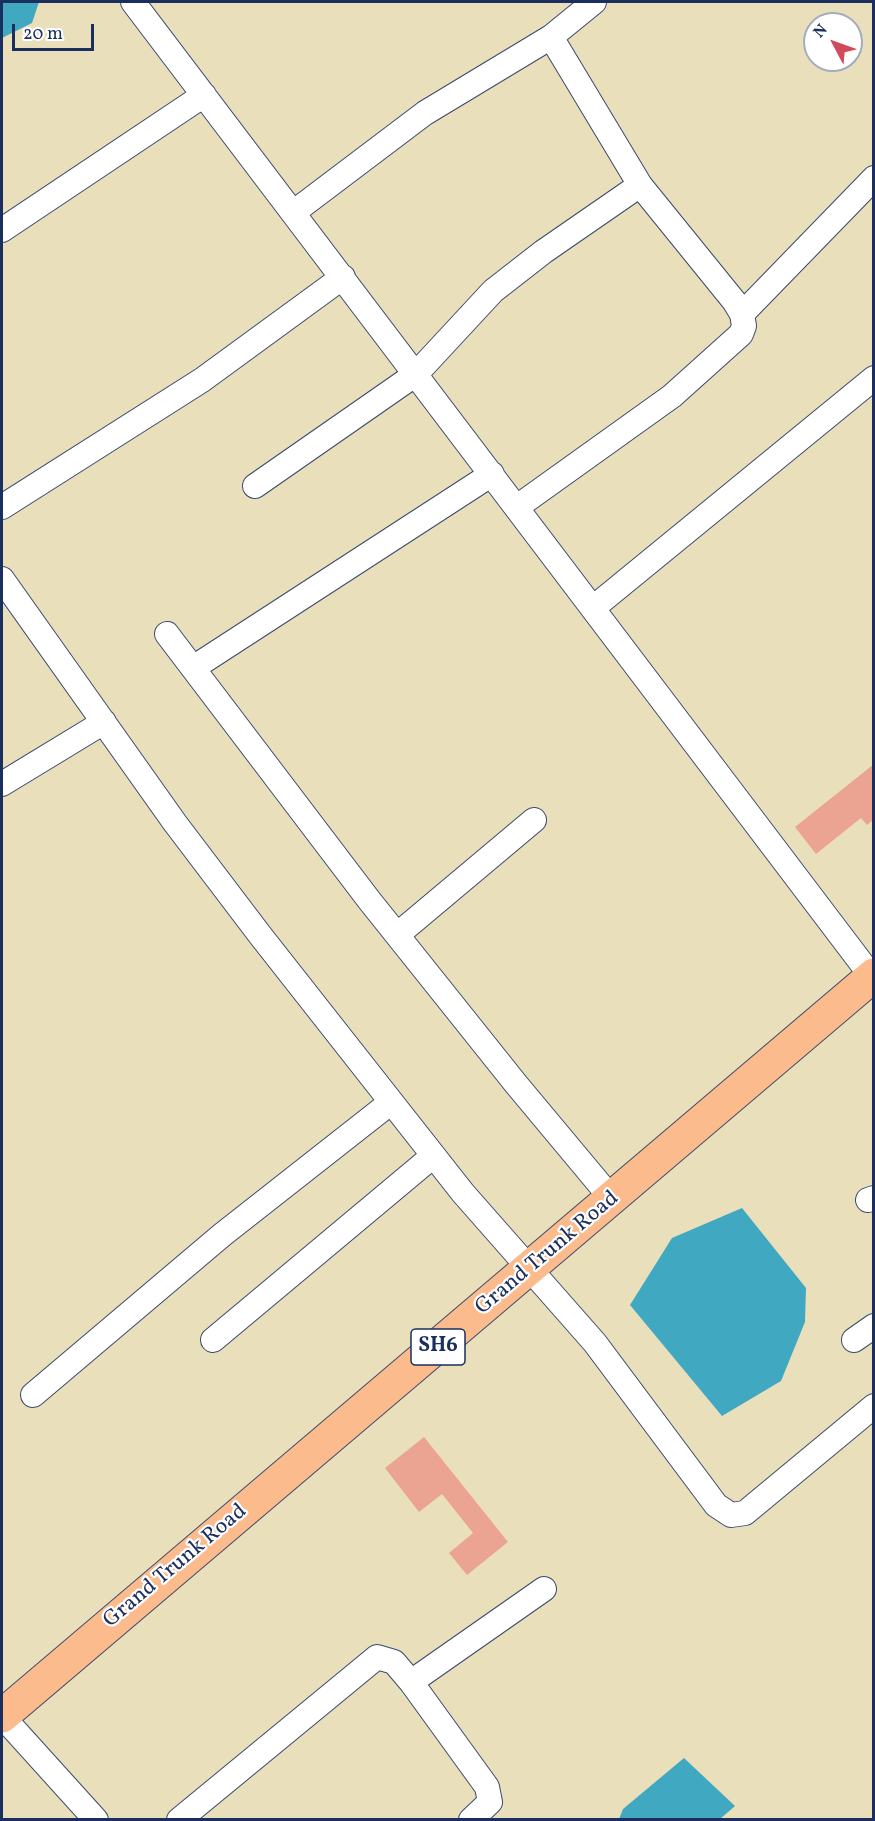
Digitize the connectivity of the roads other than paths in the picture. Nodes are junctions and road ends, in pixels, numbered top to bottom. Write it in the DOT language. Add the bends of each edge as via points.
graph roads {
  1 [pos="133,2"];
  2 [pos="594,2"];
  3 [pos="551,37"];
  4 [pos="204,95"];
  5 [pos="873,178"];
  6 [pos="639,185"];
  7 [pos="294,212"];
  8 [pos="2,230"];
  9 [pos="343,277"];
  10 [pos="742,314"];
  11 [pos="416,374"];
  12 [pos="873,378"];
  13 [pos="492,474"];
  14 [pos="255,486"];
  15 [pos="2,507"];
  16 [pos="517,507"];
  17 [pos="2,579"];
  18 [pos="593,608"];
  19 [pos="167,634"];
  20 [pos="193,668"];
  21 [pos="104,722"];
  22 [pos="2,784"];
  23 [pos="534,820"];
  24 [pos="397,935"];
  25 [pos="873,976"];
  26 [pos="390,1103"];
  27 [pos="433,1156"];
  28 [pos="612,1199"];
  29 [pos="531,1268"];
  30 [pos="873,1326"];
  31 [pos="213,1340"];
  32 [pos="854,1340"];
  33 [pos="33,1395"];
  34 [pos="873,1406"];
  35 [pos="544,1589"];
  36 [pos="411,1682"];
  37 [pos="2,1716"];
  38 [pos="96,1820"];
  39 [pos="179,1820"];
  40 [pos="471,1820"];
  1 -- 4 [label="street"];
  2 -- 3 [label="street"];
  3 -- 6 [label="street"];
  3 -- 7 [label="street" via="425,113"];
  4 -- 7 [label="street"];
  4 -- 8 [label="street"];
  5 -- 10 [label="street"];
  6 -- 10 [label="street" via="715,275"];
  6 -- 11 [label="street" via="493,291"];
  7 -- 9 [label="street"];
  9 -- 11 [label="street"];
  9 -- 15 [label="street" via="202,380"];
  10 -- 16 [label="street" via="744,326 737,341 644,417"];
  11 -- 13 [label="street"];
  11 -- 14 [label="street"];
  12 -- 18 [label="street"];
  13 -- 16 [label="street"];
  13 -- 20 [label="street"];
  16 -- 18 [label="street"];
  17 -- 21 [label="street"];
  18 -- 25 [label="street"];
  19 -- 20 [label="street"];
  20 -- 24 [label="street"];
  21 -- 22 [label="street"];
  21 -- 26 [label="street" via="175,823"];
  23 -- 24 [label="street"];
  24 -- 28 [label="street"];
  25 -- 28 [label="main road, Grand Trunk Road / SH6"];
  26 -- 27 [label="street"];
  26 -- 33 [label="street" via="222,1235"];
  27 -- 29 [label="street"];
  27 -- 31 [label="street"];
  28 -- 29 [label="main road, Grand Trunk Road / SH6"];
  29 -- 34 [label="street" via="595,1343 716,1505 731,1515 753,1508"];
  29 -- 37 [label="main road, Grand Trunk Road / SH6"];
  30 -- 32 [label="street"];
  35 -- 36 [label="street"];
  36 -- 39 [label="street" via="394,1662 377,1657"];
  36 -- 40 [label="street" via="488,1786 490,1802"];
  37 -- 38 [label="street"];
}
